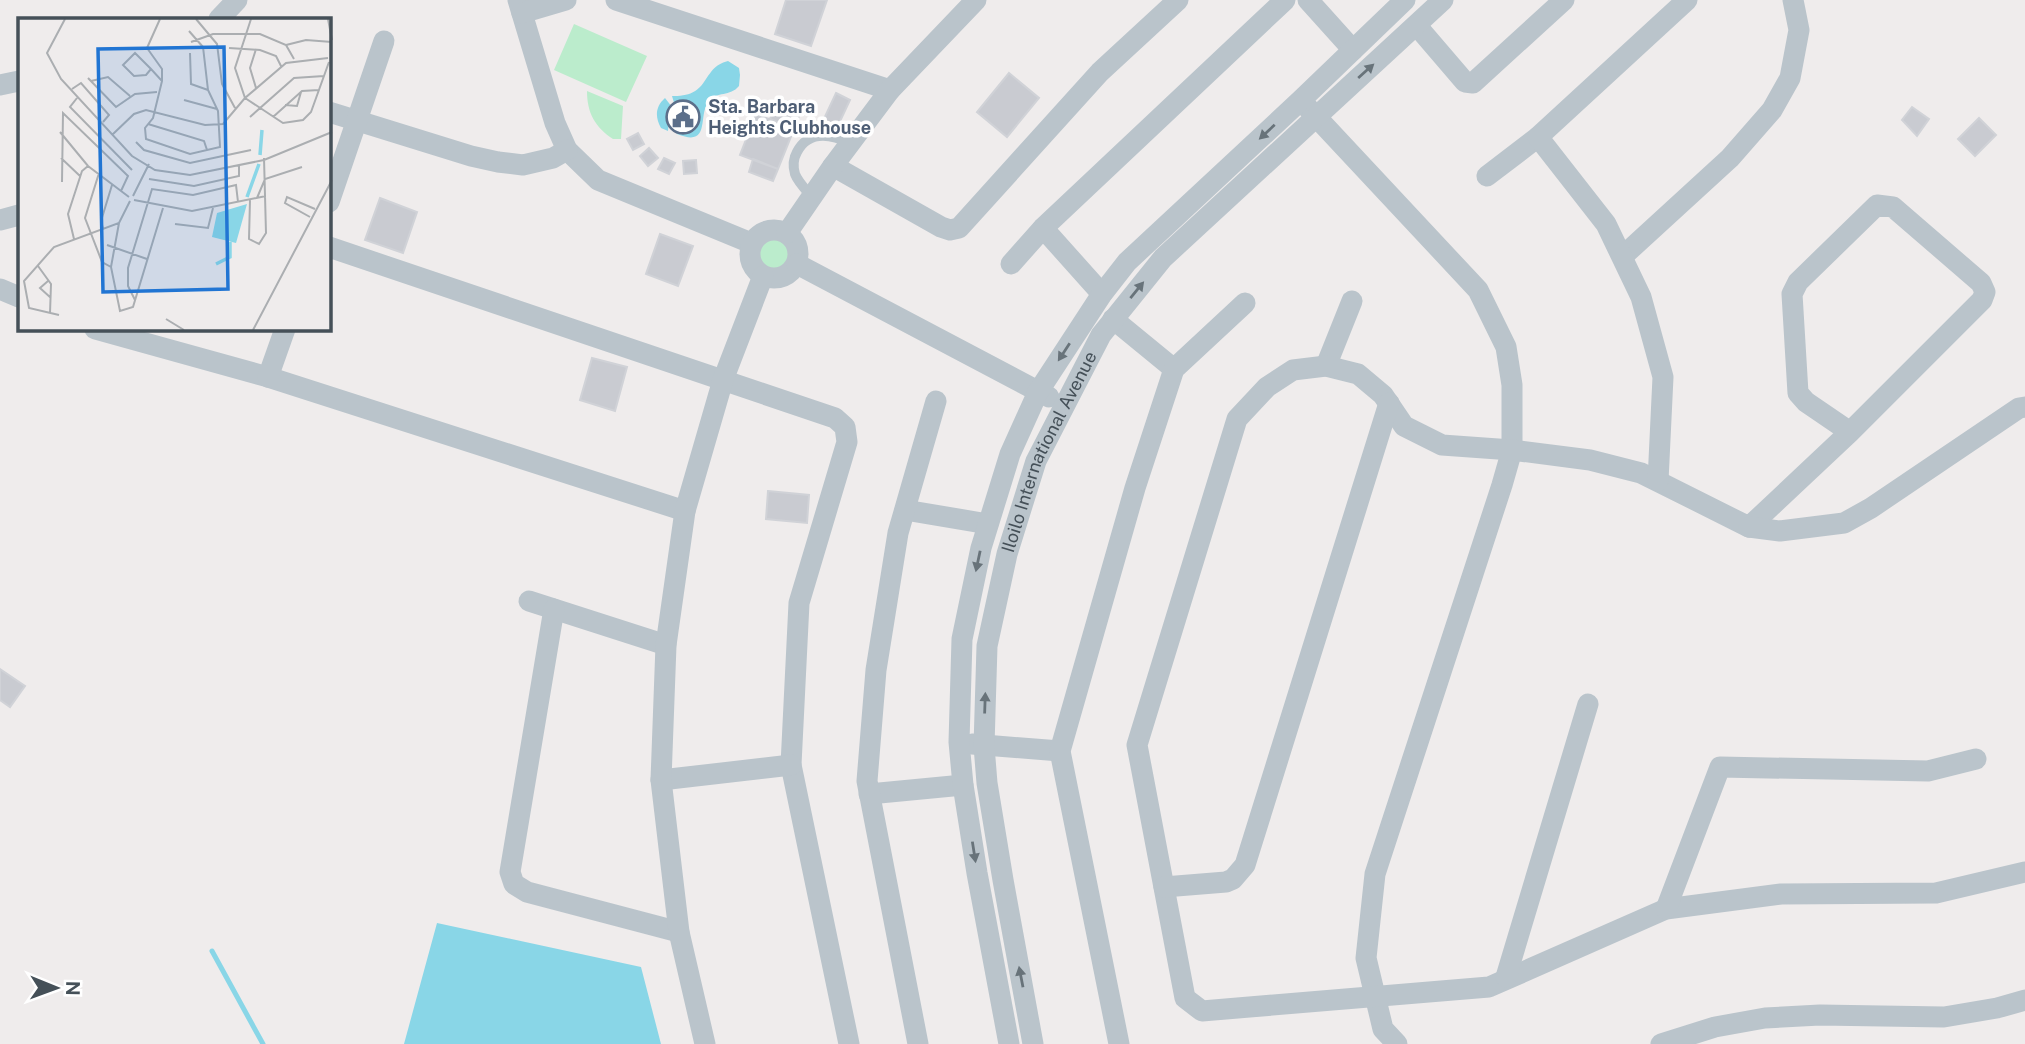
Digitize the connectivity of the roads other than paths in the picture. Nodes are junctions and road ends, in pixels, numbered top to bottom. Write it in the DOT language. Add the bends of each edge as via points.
graph roads {
  1 [pos="237,0"];
  2 [pos="566,0"];
  3 [pos="616,0"];
  4 [pos="976,0"];
  5 [pos="1178,0"];
  6 [pos="1285,0"];
  7 [pos="1308,0"];
  8 [pos="1405,0"];
  9 [pos="1443,0"];
  10 [pos="1564,0"];
  11 [pos="1686,0"];
  12 [pos="1793,0"];
  13 [pos="520,7"];
  14 [pos="220,18"];
  15 [pos="1416,26"];
  16 [pos="384,41"];
  17 [pos="1353,50"];
  18 [pos="18,81"];
  19 [pos="0,85"];
  20 [pos="890,90"];
  21 [pos="1301,100"];
  22 [pos="331,113"];
  23 [pos="1315,117"];
  24 [pos="358,120"];
  25 [pos="1538,137"];
  26 [pos="850,143"];
  27 [pos="567,150"];
  28 [pos="833,166"];
  29 [pos="1487,176"];
  30 [pos="331,196"];
  31 [pos="812,197"];
  32 [pos="18,215"];
  33 [pos="0,220"];
  34 [pos="1043,228"];
  35 [pos="787,233"];
  36 [pos="751,243"];
  37 [pos="331,248"];
  38 [pos="1623,256"];
  39 [pos="797,264"];
  40 [pos="1011,264"];
  41 [pos="763,276"];
  42 [pos="0,289"];
  43 [pos="1102,294"];
  44 [pos="18,297"];
  45 [pos="1352,301"];
  46 [pos="1245,303"];
  47 [pos="1113,320"];
  48 [pos="102,331"];
  49 [pos="284,331"];
  50 [pos="1326,366"];
  51 [pos="1174,369"];
  52 [pos="268,377"];
  53 [pos="723,380"];
  54 [pos="1038,392"];
  55 [pos="936,401"];
  56 [pos="1389,403"];
  57 [pos="1065,405"];
  58 [pos="2025,407"];
  59 [pos="1850,432"];
  60 [pos="1512,450"];
  61 [pos="1658,481"];
  62 [pos="905,510"];
  63 [pos="685,512"];
  64 [pos="988,524"];
  65 [pos="1749,527"];
  66 [pos="529,601"];
  67 [pos="554,610"];
  68 [pos="666,645"];
  69 [pos="1588,704"];
  70 [pos="959,742"];
  71 [pos="984,746"];
  72 [pos="1060,751"];
  73 [pos="1976,760"];
  74 [pos="791,765"];
  75 [pos="661,780"];
  76 [pos="963,785"];
  77 [pos="869,794"];
  78 [pos="2025,872"];
  79 [pos="1164,887"];
  80 [pos="1666,909"];
  81 [pos="679,932"];
  82 [pos="1506,977"];
  83 [pos="1374,997"];
  84 [pos="2025,1000"];
  85 [pos="705,1044"];
  86 [pos="849,1044"];
  87 [pos="918,1044"];
  88 [pos="1009,1044"];
  89 [pos="1033,1044"];
  90 [pos="1119,1044"];
  91 [pos="1396,1044"];
  92 [pos="1661,1044"];
  1 -- 14 [label="street"];
  2 -- 13 [label="street"];
  3 -- 20 [label="street"];
  4 -- 20 [label="street"];
  5 -- 28 [label="street" via="1100,72 959,228 941,227"];
  6 -- 34 [label="street"];
  7 -- 17 [label="street"];
  8 -- 17 [label="street, Iloilo International Avenue"];
  9 -- 15 [label="street, Iloilo International Avenue"];
  10 -- 15 [label="street" via="1473,83 1465,82"];
  11 -- 25 [label="street"];
  12 -- 38 [label="street" via="1800,30 1790,78 1772,110 1730,158"];
  13 -- 27 [label="street"];
  23 -- 15 [label="street, Iloilo International Avenue, one-way"];
  16 -- 24 [label="street"];
  17 -- 21 [label="street, Iloilo International Avenue"];
  18 -- 19 [label="street"];
  20 -- 26 [label="street"];
  21 -- 23 [label="street"];
  21 -- 43 [label="street, Iloilo International Avenue, one-way" via="1126,262"];
  22 -- 24 [label="street"];
  47 -- 23 [label="street, Iloilo International Avenue, one-way" via="1163,258"];
  23 -- 60 [label="street" via="1478,290 1506,347 1512,385"];
  24 -- 27 [label="street" via="471,156 523,165"];
  24 -- 30 [label="street"];
  25 -- 29 [label="street"];
  25 -- 38 [label="street" via="1606,224"];
  26 -- 28 [label="street"];
  26 -- 31 [label="lane" via="823,135 808,138 800,146 794,157 796,175"];
  27 -- 36 [label="street" via="598,180"];
  28 -- 31 [label="street"];
  31 -- 35 [label="street"];
  32 -- 33 [label="street"];
  34 -- 40 [label="street"];
  34 -- 43 [label="street"];
  35 -- 36 [label="street" via="774,229"];
  35 -- 39 [label="street" via="799,252"];
  36 -- 41 [label="street" via="753,268"];
  37 -- 53 [label="street"];
  38 -- 61 [label="street" via="1641,297 1663,377"];
  39 -- 41 [label="street" via="776,279"];
  39 -- 54 [label="street"];
  41 -- 53 [label="street"];
  42 -- 44 [label="street"];
  43 -- 54 [label="street, Iloilo International Avenue, one-way"];
  45 -- 50 [label="street"];
  46 -- 51 [label="street"];
  47 -- 51 [label="street"];
  47 -- 57 [label="street, Iloilo International Avenue"];
  48 -- 52 [label="street"];
  49 -- 52 [label="street"];
  50 -- 56 [label="street" via="1358,374"];
  50 -- 79 [label="street" via="1293,370 1267,387 1237,419 1137,745"];
  51 -- 72 [label="street"];
  52 -- 63 [label="street"];
  53 -- 63 [label="street"];
  53 -- 74 [label="street" via="835,418 845,427 846,442 799,603"];
  54 -- 57 [label="street"];
  54 -- 64 [label="street, Iloilo International Avenue" via="1010,454"];
  55 -- 62 [label="street"];
  56 -- 60 [label="street" via="1404,426 1442,445"];
  56 -- 79 [label="street" via="1245,865 1226,882"];
  71 -- 57 [label="street, Iloilo International Avenue, one-way" via="988,646 1007,554 1036,461"];
  58 -- 65 [label="street" via="1844,523 1780,531"];
  59 -- 59 [label="street" via="1985,292 1982,283 1893,207 1883,205 1877,205 1798,282 1792,295 1798,393"];
  59 -- 65 [label="street"];
  60 -- 61 [label="street" via="1590,460"];
  60 -- 83 [label="street" via="1375,874 1366,958"];
  61 -- 65 [label="street"];
  62 -- 64 [label="street"];
  62 -- 77 [label="street" via="876,670"];
  63 -- 68 [label="street"];
  64 -- 70 [label="street, Iloilo International Avenue, one-way" via="962,639"];
  66 -- 67 [label="street"];
  67 -- 68 [label="street"];
  67 -- 81 [label="street" via="510,873 514,884 527,892"];
  68 -- 75 [label="street"];
  69 -- 82 [label="street"];
  70 -- 71 [label="street"];
  70 -- 76 [label="street, Iloilo International Avenue"];
  71 -- 72 [label="street"];
  89 -- 71 [label="street, Iloilo International Avenue, one-way"];
  72 -- 90 [label="street"];
  73 -- 80 [label="street" via="1928,771 1720,767"];
  74 -- 75 [label="street"];
  74 -- 86 [label="street"];
  75 -- 81 [label="street"];
  76 -- 77 [label="street"];
  76 -- 88 [label="street, Iloilo International Avenue, one-way"];
  77 -- 87 [label="street"];
  78 -- 80 [label="street" via="1936,892 1781,894"];
  79 -- 83 [label="street" via="1185,998 1202,1012"];
  80 -- 82 [label="street"];
  81 -- 85 [label="street"];
  82 -- 83 [label="street" via="1489,987"];
  83 -- 91 [label="street" via="1383,1029"];
  84 -- 92 [label="street" via="1944,1017 1765,1018"];
}
